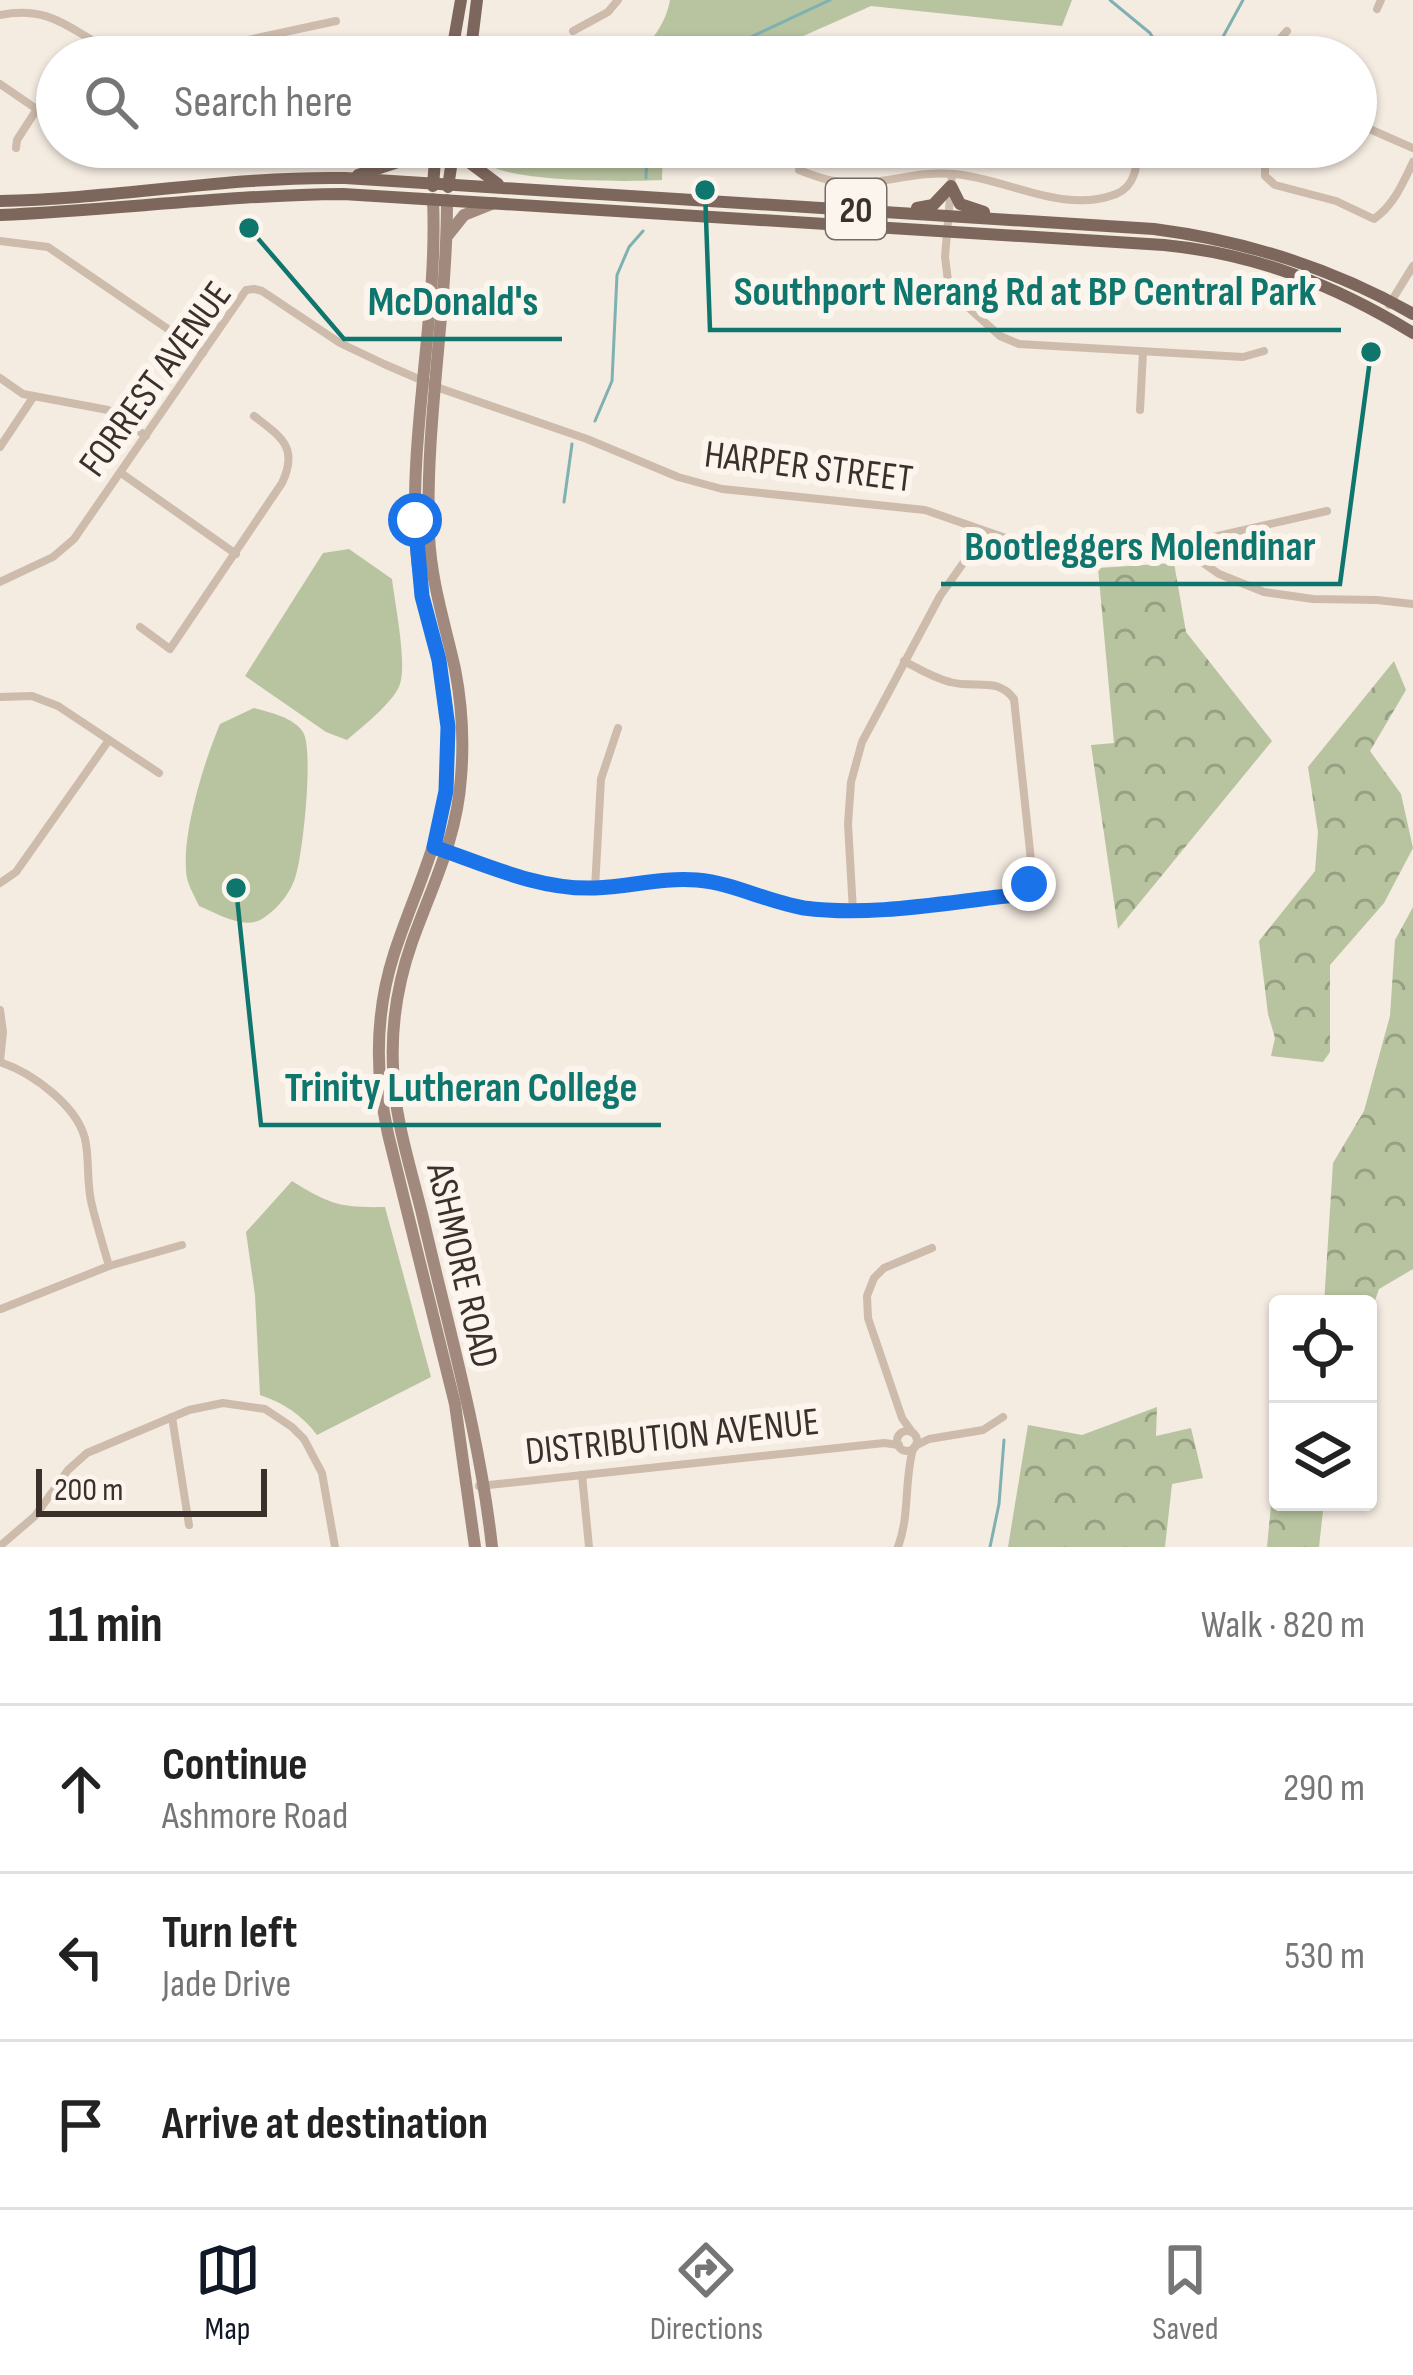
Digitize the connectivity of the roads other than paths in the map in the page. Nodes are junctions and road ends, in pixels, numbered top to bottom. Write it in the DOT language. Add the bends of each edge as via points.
graph roads {
  1 [pos="461,0"];
  2 [pos="477,0"];
  3 [pos="618,0"];
  4 [pos="0,15"];
  5 [pos="335,22"];
  6 [pos="573,31"];
  7 [pos="1287,31"];
  8 [pos="84,36"];
  9 [pos="269,36"];
  10 [pos="455,36"];
  11 [pos="473,36"];
  12 [pos="1283,36"];
  13 [pos="0,84"];
  14 [pos="36,109"];
  15 [pos="36,112"];
  16 [pos="1377,132"];
  17 [pos="16,148"];
  18 [pos="1413,148"];
  19 [pos="1413,162"];
  20 [pos="378,168"];
  21 [pos="434,168"];
  22 [pos="453,168"];
  23 [pos="475,168"];
  24 [pos="1137,168"];
  25 [pos="1265,168"];
  26 [pos="799,170"];
  27 [pos="345,178"];
  28 [pos="951,180"];
  29 [pos="432,182"];
  30 [pos="449,183"];
  31 [pos="502,187"];
  32 [pos="411,198"];
  33 [pos="440,200"];
  34 [pos="0,201"];
  35 [pos="495,203"];
  36 [pos="899,213"];
  37 [pos="0,215"];
  38 [pos="1002,219"];
  39 [pos="948,223"];
  40 [pos="440,233"];
  41 [pos="0,242"];
  42 [pos="1413,266"];
  43 [pos="1387,308"];
  44 [pos="1413,314"];
  45 [pos="1413,333"];
  46 [pos="1264,351"];
  47 [pos="1143,352"];
  48 [pos="203,353"];
  49 [pos="0,378"];
  50 [pos="428,382"];
  51 [pos="34,396"];
  52 [pos="1141,410"];
  53 [pos="254,416"];
  54 [pos="146,436"];
  55 [pos="0,447"];
  56 [pos="121,473"];
  57 [pos="1327,511"];
  58 [pos="982,530"];
  59 [pos="1178,545"];
  60 [pos="236,554"];
  61 [pos="0,582"];
  62 [pos="1413,604"];
  63 [pos="140,626"];
  64 [pos="904,661"];
  65 [pos="0,697"];
  66 [pos="618,728"];
  67 [pos="109,740"];
  68 [pos="159,773"];
  69 [pos="441,849"];
  70 [pos="0,883"];
  71 [pos="595,888"];
  72 [pos="853,911"];
  73 [pos="0,1010"];
  74 [pos="0,1061"];
  75 [pos="182,1245"];
  76 [pos="932,1248"];
  77 [pos="109,1266"];
  78 [pos="1,1309"];
  79 [pos="172,1417"];
  80 [pos="1003,1417"];
  81 [pos="902,1418"];
  82 [pos="913,1433"];
  83 [pos="929,1438"];
  84 [pos="899,1441"];
  85 [pos="914,1447"];
  86 [pos="909,1462"];
  87 [pos="582,1475"];
  88 [pos="485,1485"];
  89 [pos="465,1487"];
  90 [pos="189,1525"];
  91 [pos="0,1546"];
  92 [pos="334,1547"];
  93 [pos="475,1547"];
  94 [pos="493,1547"];
  95 [pos="589,1547"];
  96 [pos="898,1547"];
  1 -- 10 [label="main road"];
  2 -- 11 [label="main road"];
  3 -- 6 [label="street"];
  4 -- 8 [label="street" via="52,17"];
  5 -- 9 [label="street"];
  7 -- 12 [label="street"];
  13 -- 14 [label="street"];
  15 -- 17 [label="street"];
  16 -- 18 [label="street"];
  19 -- 25 [label="street" via="1374,219 1274,185"];
  20 -- 27 [label="main road"];
  21 -- 29 [label="main road, ASHMORE ROAD"];
  22 -- 30 [label="main road, ASHMORE ROAD"];
  23 -- 31 [label="main road"];
  24 -- 28 [label="street" via="1120,193 1080,199 981,177"];
  26 -- 28 [label="street" via="856,184 921,173"];
  27 -- 29 [label="main road, 20"];
  27 -- 34 [label="main road, 20"];
  28 -- 36 [label="main road" via="934,205"];
  28 -- 38 [label="main road" via="957,201"];
  28 -- 39 [label="street"];
  29 -- 30 [label="main road, 20"];
  29 -- 33 [label="main road, ASHMORE ROAD"];
  30 -- 31 [label="main road, 20"];
  30 -- 33 [label="main road, ASHMORE ROAD"];
  31 -- 36 [label="main road, 20"];
  32 -- 33 [label="main road, 20"];
  32 -- 37 [label="main road, 20" via="284,195"];
  32 -- 40 [label="main road"];
  33 -- 35 [label="main road, 20"];
  33 -- 40 [label="main road, ASHMORE ROAD"];
  35 -- 39 [label="main road, 20"];
  35 -- 40 [label="main road"];
  36 -- 39 [label="main road, 20"];
  38 -- 39 [label="main road, 20"];
  38 -- 43 [label="main road, 20" via="1212,237 1323,270"];
  39 -- 43 [label="main road, 20" via="1228,254"];
  39 -- 47 [label="street" via="952,288 1004,339"];
  40 -- 50 [label="main road, ASHMORE ROAD"];
  41 -- 48 [label="street" via="48,247"];
  42 -- 43 [label="street"];
  43 -- 44 [label="main road, 20"];
  43 -- 45 [label="main road, 20"];
  46 -- 47 [label="street"];
  47 -- 52 [label="street"];
  48 -- 50 [label="street, FORREST AVENUE" via="254,289 352,350"];
  48 -- 54 [label="street, FORREST AVENUE"];
  49 -- 51 [label="street"];
  50 -- 58 [label="street, HARPER STREET" via="708,486 897,505"];
  50 -- 69 [label="main road, ASHMORE ROAD" via="416,546 448,727"];
  51 -- 54 [label="street" via="108,410"];
  51 -- 55 [label="street"];
  53 -- 60 [label="street" via="289,449 290,467"];
  54 -- 56 [label="street, FORREST AVENUE"];
  56 -- 60 [label="street"];
  56 -- 61 [label="street, FORREST AVENUE" via="74,539"];
  57 -- 59 [label="street, HARPER STREET"];
  58 -- 59 [label="street, HARPER STREET" via="1056,549"];
  58 -- 64 [label="street"];
  59 -- 62 [label="street" via="1245,586 1288,597"];
  60 -- 63 [label="street" via="170,649"];
  64 -- 72 [label="street" via="851,782"];
  64 -- 72 [label="street" via="951,683 997,684 1014,699 1033,870 1016,895"];
  65 -- 67 [label="street" via="44,700"];
  66 -- 71 [label="street" via="601,779"];
  67 -- 68 [label="street"];
  67 -- 70 [label="street" via="16,872"];
  69 -- 71 [label="street" via="532,880"];
  69 -- 88 [label="main road, ASHMORE ROAD" via="401,979 393,1069"];
  69 -- 89 [label="main road, ASHMORE ROAD" via="388,973 380,1081 455,1404"];
  71 -- 72 [label="street" via="697,880 798,907"];
  73 -- 74 [label="street"];
  74 -- 77 [label="street" via="78,1119"];
  75 -- 77 [label="street"];
  76 -- 81 [label="street" via="884,1268 867,1296"];
  77 -- 78 [label="street"];
  79 -- 90 [label="street"];
  79 -- 91 [label="street" via="87,1453"];
  79 -- 92 [label="street" via="239,1404 292,1426 318,1462"];
  80 -- 83 [label="street" via="983,1430"];
  81 -- 82 [label="street"];
  81 -- 84 [label="street"];
  82 -- 83 [label="street"];
  82 -- 84 [label="street"];
  82 -- 85 [label="street"];
  83 -- 85 [label="street"];
  84 -- 85 [label="street"];
  84 -- 86 [label="street"];
  84 -- 87 [label="street, DISTRIBUTION AVENUE"];
  85 -- 86 [label="street"];
  86 -- 96 [label="street"];
  87 -- 88 [label="street, DISTRIBUTION AVENUE"];
  87 -- 95 [label="street"];
  88 -- 89 [label="street, DISTRIBUTION AVENUE"];
  88 -- 94 [label="main road, ASHMORE ROAD"];
  89 -- 93 [label="main road, ASHMORE ROAD"];
}
